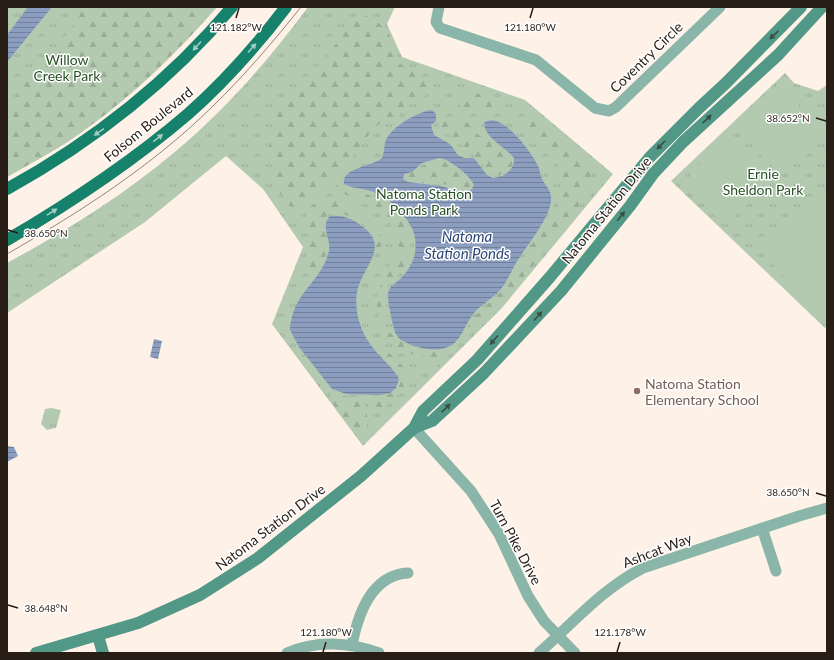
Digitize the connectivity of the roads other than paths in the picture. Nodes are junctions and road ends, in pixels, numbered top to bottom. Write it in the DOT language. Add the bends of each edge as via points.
graph roads {
  1 [pos="232,7"];
  2 [pos="286,7"];
  3 [pos="439,7"];
  4 [pos="720,7"];
  5 [pos="801,7"];
  6 [pos="822,7"];
  7 [pos="7,189"];
  8 [pos="7,240"];
  9 [pos="414,428"];
  10 [pos="827,508"];
  11 [pos="762,528"];
  12 [pos="776,571"];
  13 [pos="408,573"];
  14 [pos="98,636"];
  15 [pos="558,636"];
  16 [pos="352,646"];
  17 [pos="36,653"];
  18 [pos="103,653"];
  19 [pos="287,653"];
  20 [pos="379,653"];
  21 [pos="539,653"];
  22 [pos="575,653"];
  1 -- 7 [label="main road, Folsom Boulevard, one-way" via="188,56 111,123 64,156"];
  8 -- 2 [label="main road, Folsom Boulevard, one-way" via="114,172 188,114 234,68"];
  3 -- 4 [label="street, Coventry Circle" via="436,22 440,28 536,60 591,105 605,111 616,107"];
  5 -- 9 [label="street, Natoma Station Drive, one-way" via="645,162 555,272 477,360 423,412"];
  9 -- 6 [label="street, Natoma Station Drive, one-way" via="432,421 490,367 560,291 630,206 652,174 688,137 778,55"];
  9 -- 14 [label="street, Natoma Station Drive" via="361,476 230,578 169,610"];
  9 -- 15 [label="street, Turn Pike Drive" via="471,491 486,512 528,596"];
  10 -- 11 [label="street, Ashcat Way"];
  11 -- 12 [label="street"];
  11 -- 15 [label="street, Ashcat Way" via="643,568 614,585"];
  13 -- 16 [label="street" via="385,579 374,590 361,614"];
  14 -- 17 [label="street, Natoma Station Drive"];
  14 -- 18 [label="street"];
  15 -- 21 [label="street, Ashcat Way"];
  15 -- 22 [label="street, Turn Pike Drive"];
  16 -- 19 [label="street" via="325,644"];
  16 -- 20 [label="street"];
}
